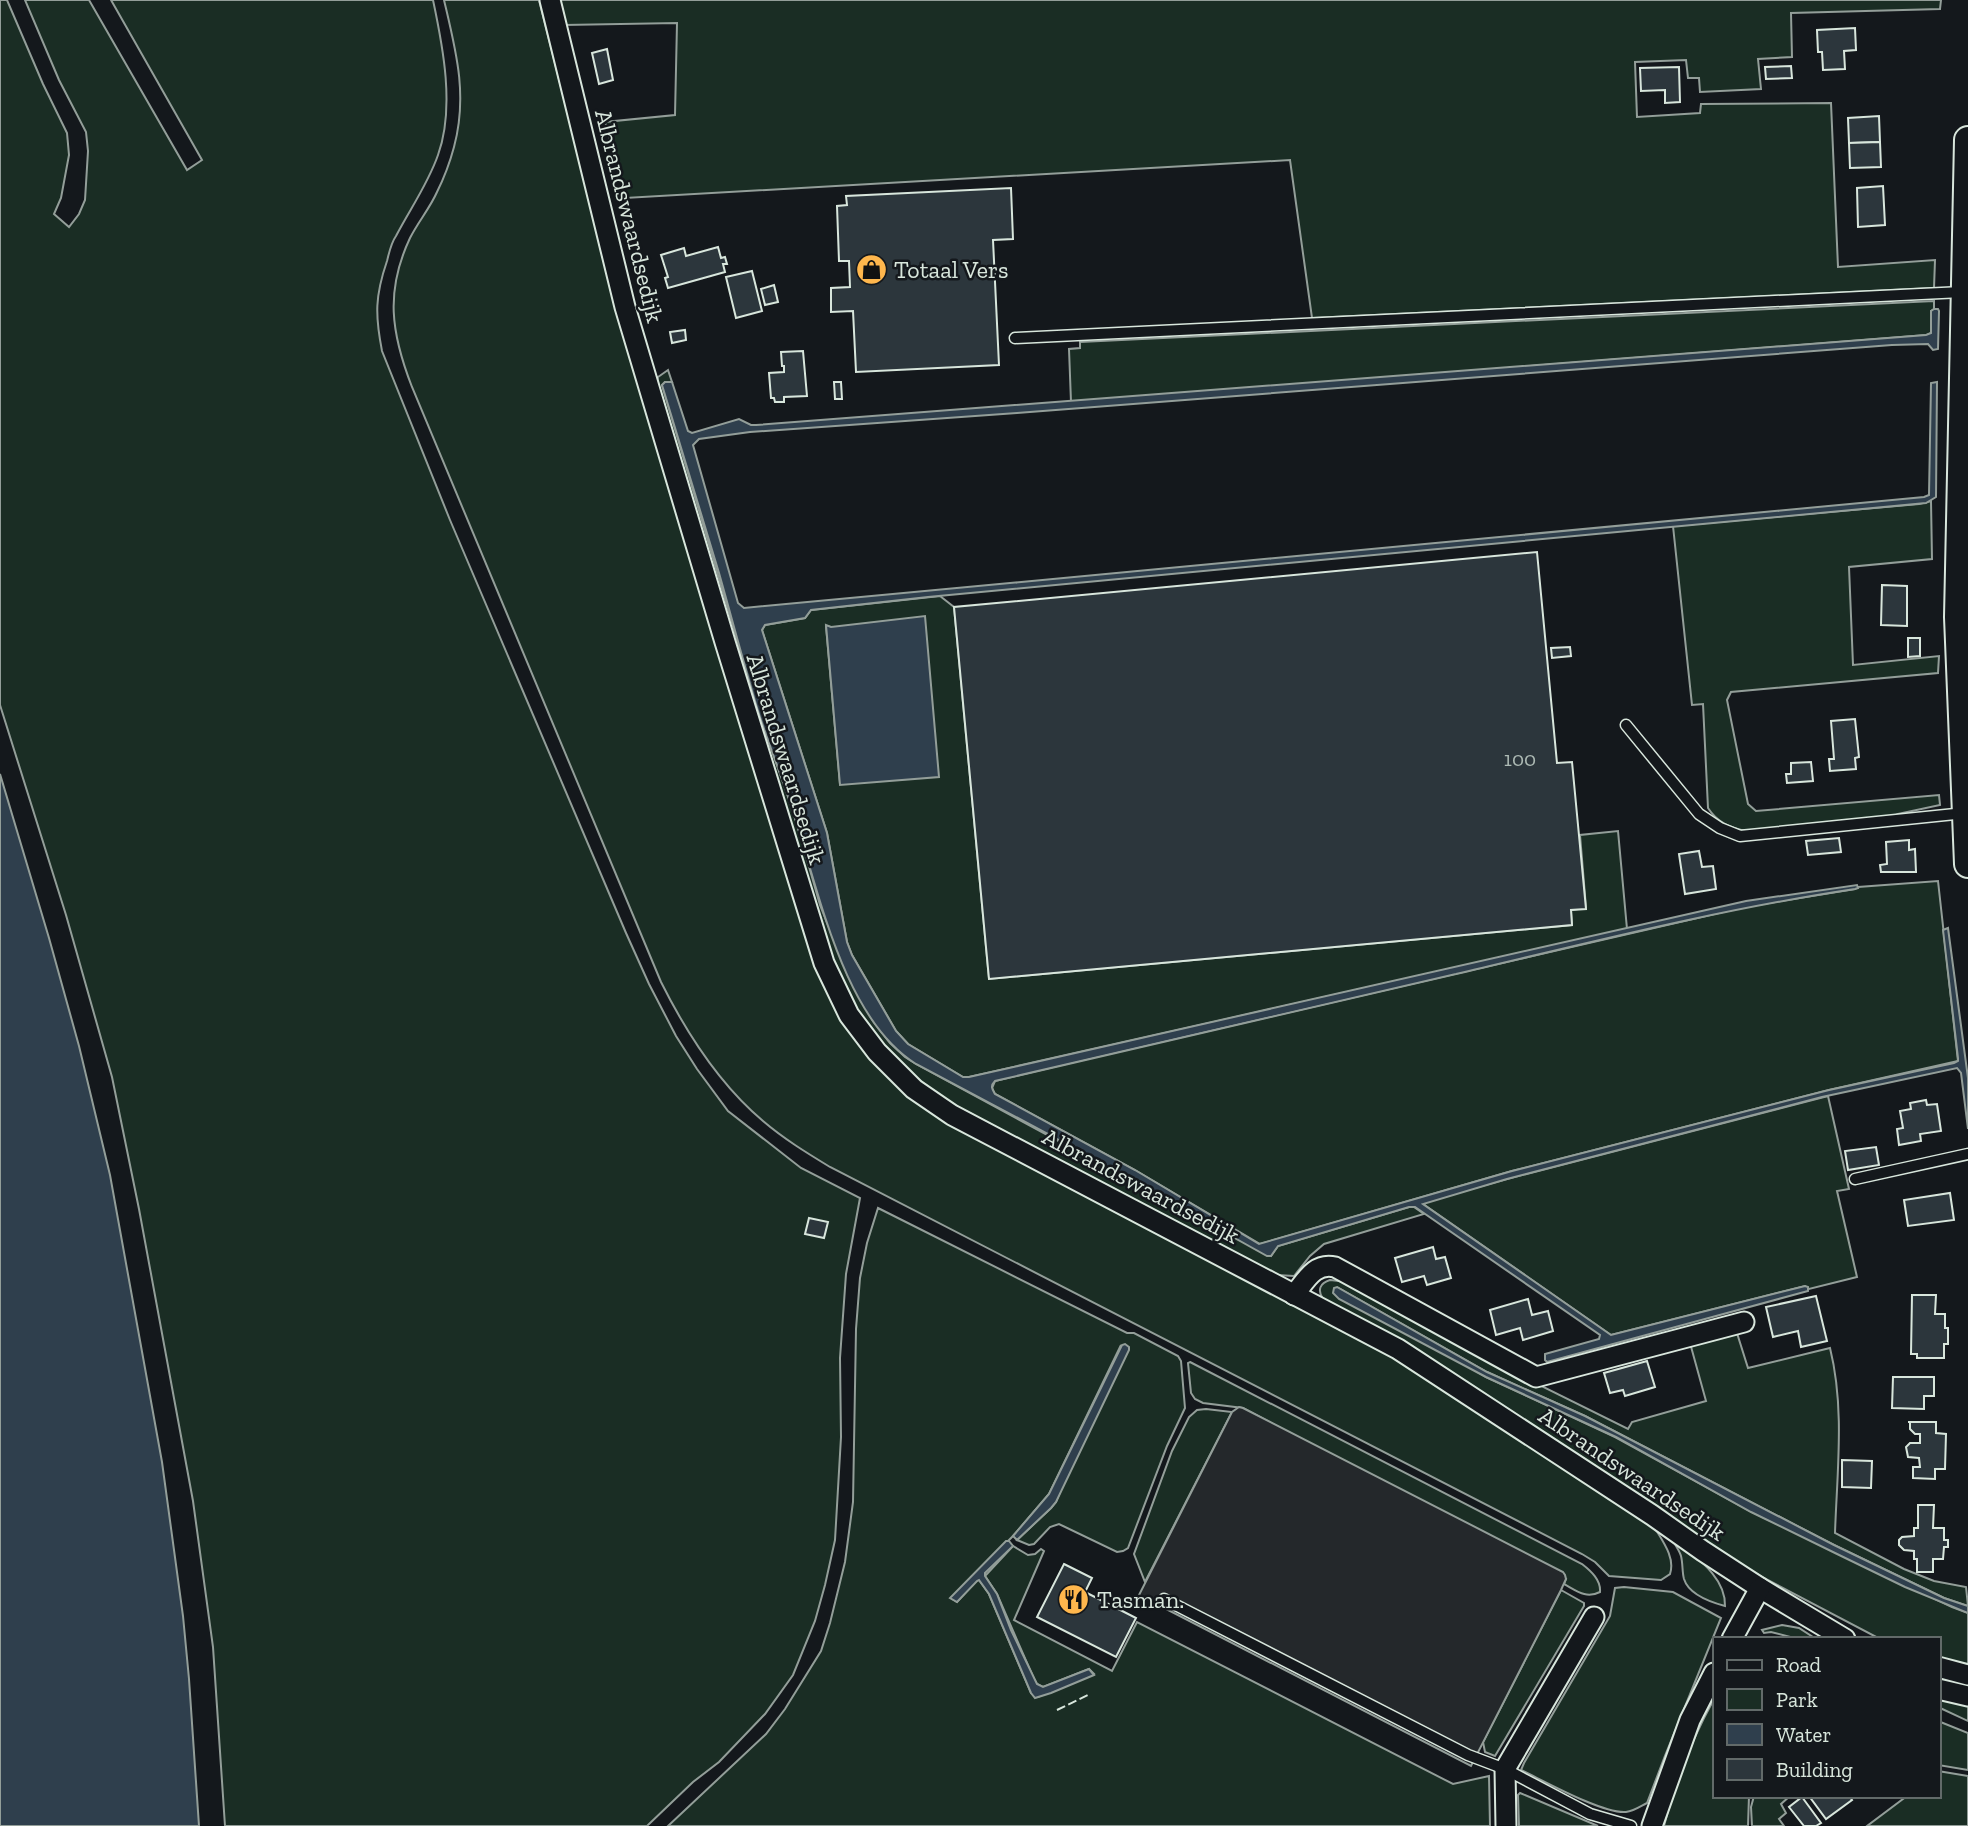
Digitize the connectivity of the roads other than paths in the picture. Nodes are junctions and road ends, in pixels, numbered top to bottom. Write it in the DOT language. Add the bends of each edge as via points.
graph roads {
  1 [pos="550,0"];
  2 [pos="1968,139"];
  3 [pos="1964,292"];
  4 [pos="1015,338"];
  5 [pos="1626,725"];
  6 [pos="1966,813"];
  7 [pos="1968,864"];
  8 [pos="1968,1154"];
  9 [pos="1854,1179"];
  10 [pos="1294,1296"];
  11 [pos="1744,1322"];
  12 [pos="1760,1588"];
  13 [pos="1164,1599"];
  14 [pos="1594,1617"];
  15 [pos="1733,1637"];
  16 [pos="1842,1637"];
  17 [pos="1940,1668"];
  18 [pos="1713,1675"];
  19 [pos="1968,1675"];
  20 [pos="1940,1689"];
  21 [pos="1968,1696"];
  22 [pos="1505,1769"];
  23 [pos="1506,1826"];
  24 [pos="1631,1826"];
  25 [pos="1652,1826"];
  1 -- 10 [label="street, Albrandswaardsedijk" via="625,307 824,963 849,1015 896,1073 952,1115"];
  2 -- 3 [label="street"];
  3 -- 4 [label="lane"];
  3 -- 6 [label="street" via="1958,617"];
  5 -- 6 [label="lane" via="1699,814 1740,836"];
  6 -- 7 [label="street"];
  8 -- 9 [label="lane"];
  10 -- 11 [label="street, Albrandswaardsedijk" via="1315,1269 1335,1267 1536,1377"];
  10 -- 12 [label="street, Albrandswaardsedijk" via="1428,1367"];
  12 -- 15 [label="street"];
  12 -- 16 [label="street, Albrandswaardsedijk"];
  13 -- 22 [label="lane" via="1468,1755"];
  14 -- 22 [label="street"];
  17 -- 19 [label="street"];
  18 -- 25 [label="street" via="1690,1720"];
  20 -- 21 [label="street"];
  22 -- 23 [label="street"];
  22 -- 24 [label="lane" via="1590,1814"];
}
